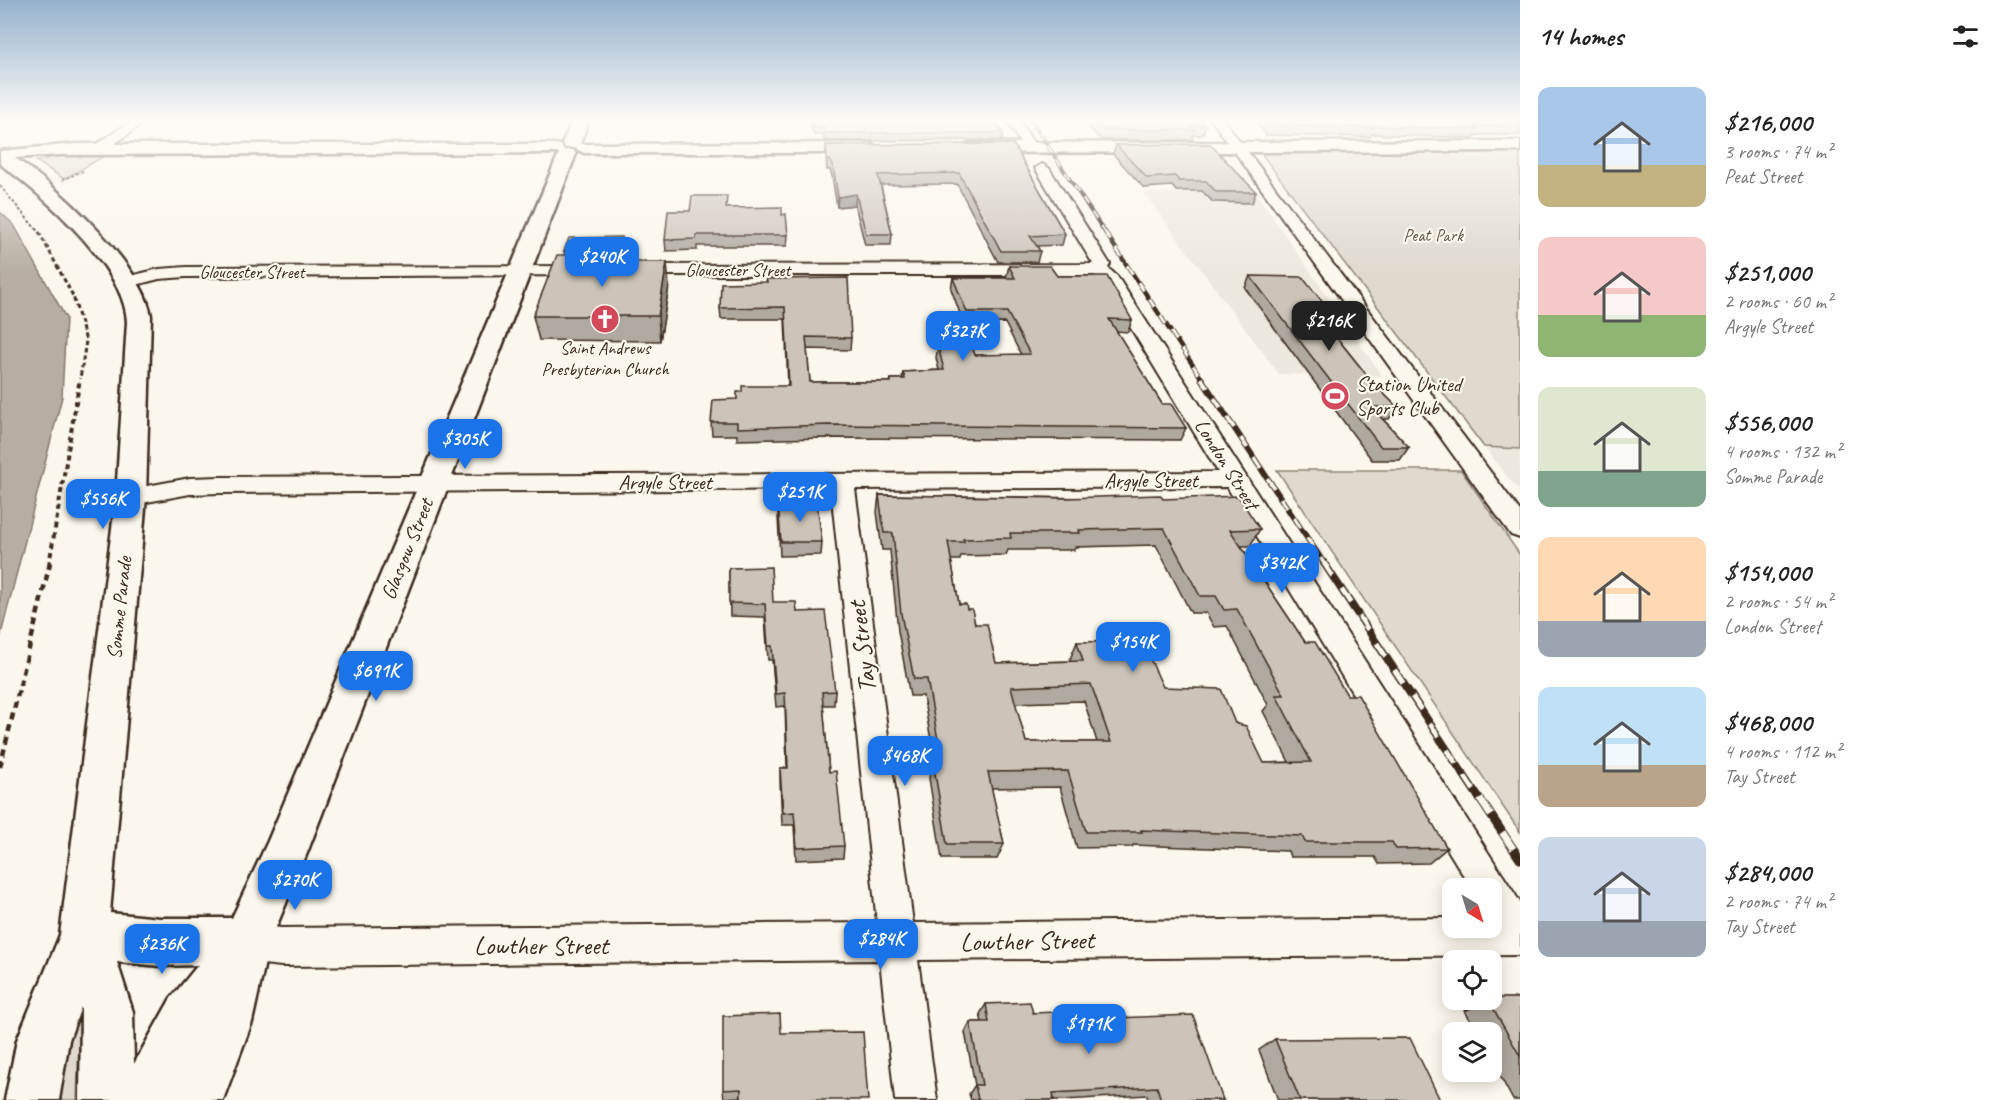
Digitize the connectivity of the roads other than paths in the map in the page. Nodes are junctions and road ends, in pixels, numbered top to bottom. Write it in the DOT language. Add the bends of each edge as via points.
graph roads {
  1 [pos="12,170"];
  2 [pos="560,170"];
  3 [pos="1043,170"];
  4 [pos="1255,170"];
  5 [pos="620,270"];
  6 [pos="1098,270"];
  7 [pos="520,271"];
  8 [pos="596,271"];
  9 [pos="128,282"];
  10 [pos="1236,479"];
  11 [pos="842,481"];
  12 [pos="434,484"];
  13 [pos="131,497"];
  14 [pos="1520,529"];
  15 [pos="1485,878"];
  16 [pos="1502,906"];
  17 [pos="84,935"];
  18 [pos="1520,935"];
  19 [pos="898,942"];
  20 [pos="245,943"];
  21 [pos="32,1100"];
  22 [pos="107,1100"];
  23 [pos="144,1100"];
  24 [pos="196,1100"];
  25 [pos="916,1100"];
  1 -- 9 [label="main road, Somme Parade" via="41,185"];
  2 -- 7 [label="main road, Glasgow Street"];
  3 -- 6 [label="street, London Street" via="1102,264"];
  4 -- 14 [label="street"];
  5 -- 6 [label="street, Gloucester Street"];
  6 -- 10 [label="street, London Street" via="1111,279"];
  7 -- 8 [label="street, Gloucester Street"];
  7 -- 9 [label="street, Gloucester Street" via="186,272"];
  7 -- 12 [label="main road, Glasgow Street"];
  9 -- 13 [label="main road, Somme Parade" via="139,314"];
  10 -- 11 [label="street, Argyle Street"];
  10 -- 15 [label="street, London Street"];
  11 -- 12 [label="street, Argyle Street"];
  11 -- 19 [label="street, Tay Street"];
  12 -- 13 [label="street, Argyle Street" via="190,486"];
  12 -- 20 [label="main road, Glasgow Street"];
  13 -- 17 [label="main road, Somme Parade"];
  16 -- 18 [label="street, London Street"];
  17 -- 20 [label="main road" via="160,942"];
  17 -- 21 [label="main road, Somme Parade" via="43,1040"];
  17 -- 22 [label="main road, Somme Parade" via="108,1012"];
  18 -- 19 [label="street, Lowther Street"];
  19 -- 20 [label="street, Lowther Street" via="281,947"];
  19 -- 25 [label="street, Tay Street"];
  20 -- 23 [label="main road, Glasgow Street" via="189,1016"];
  20 -- 24 [label="main road, Glasgow Street" via="226,1022"];
}
